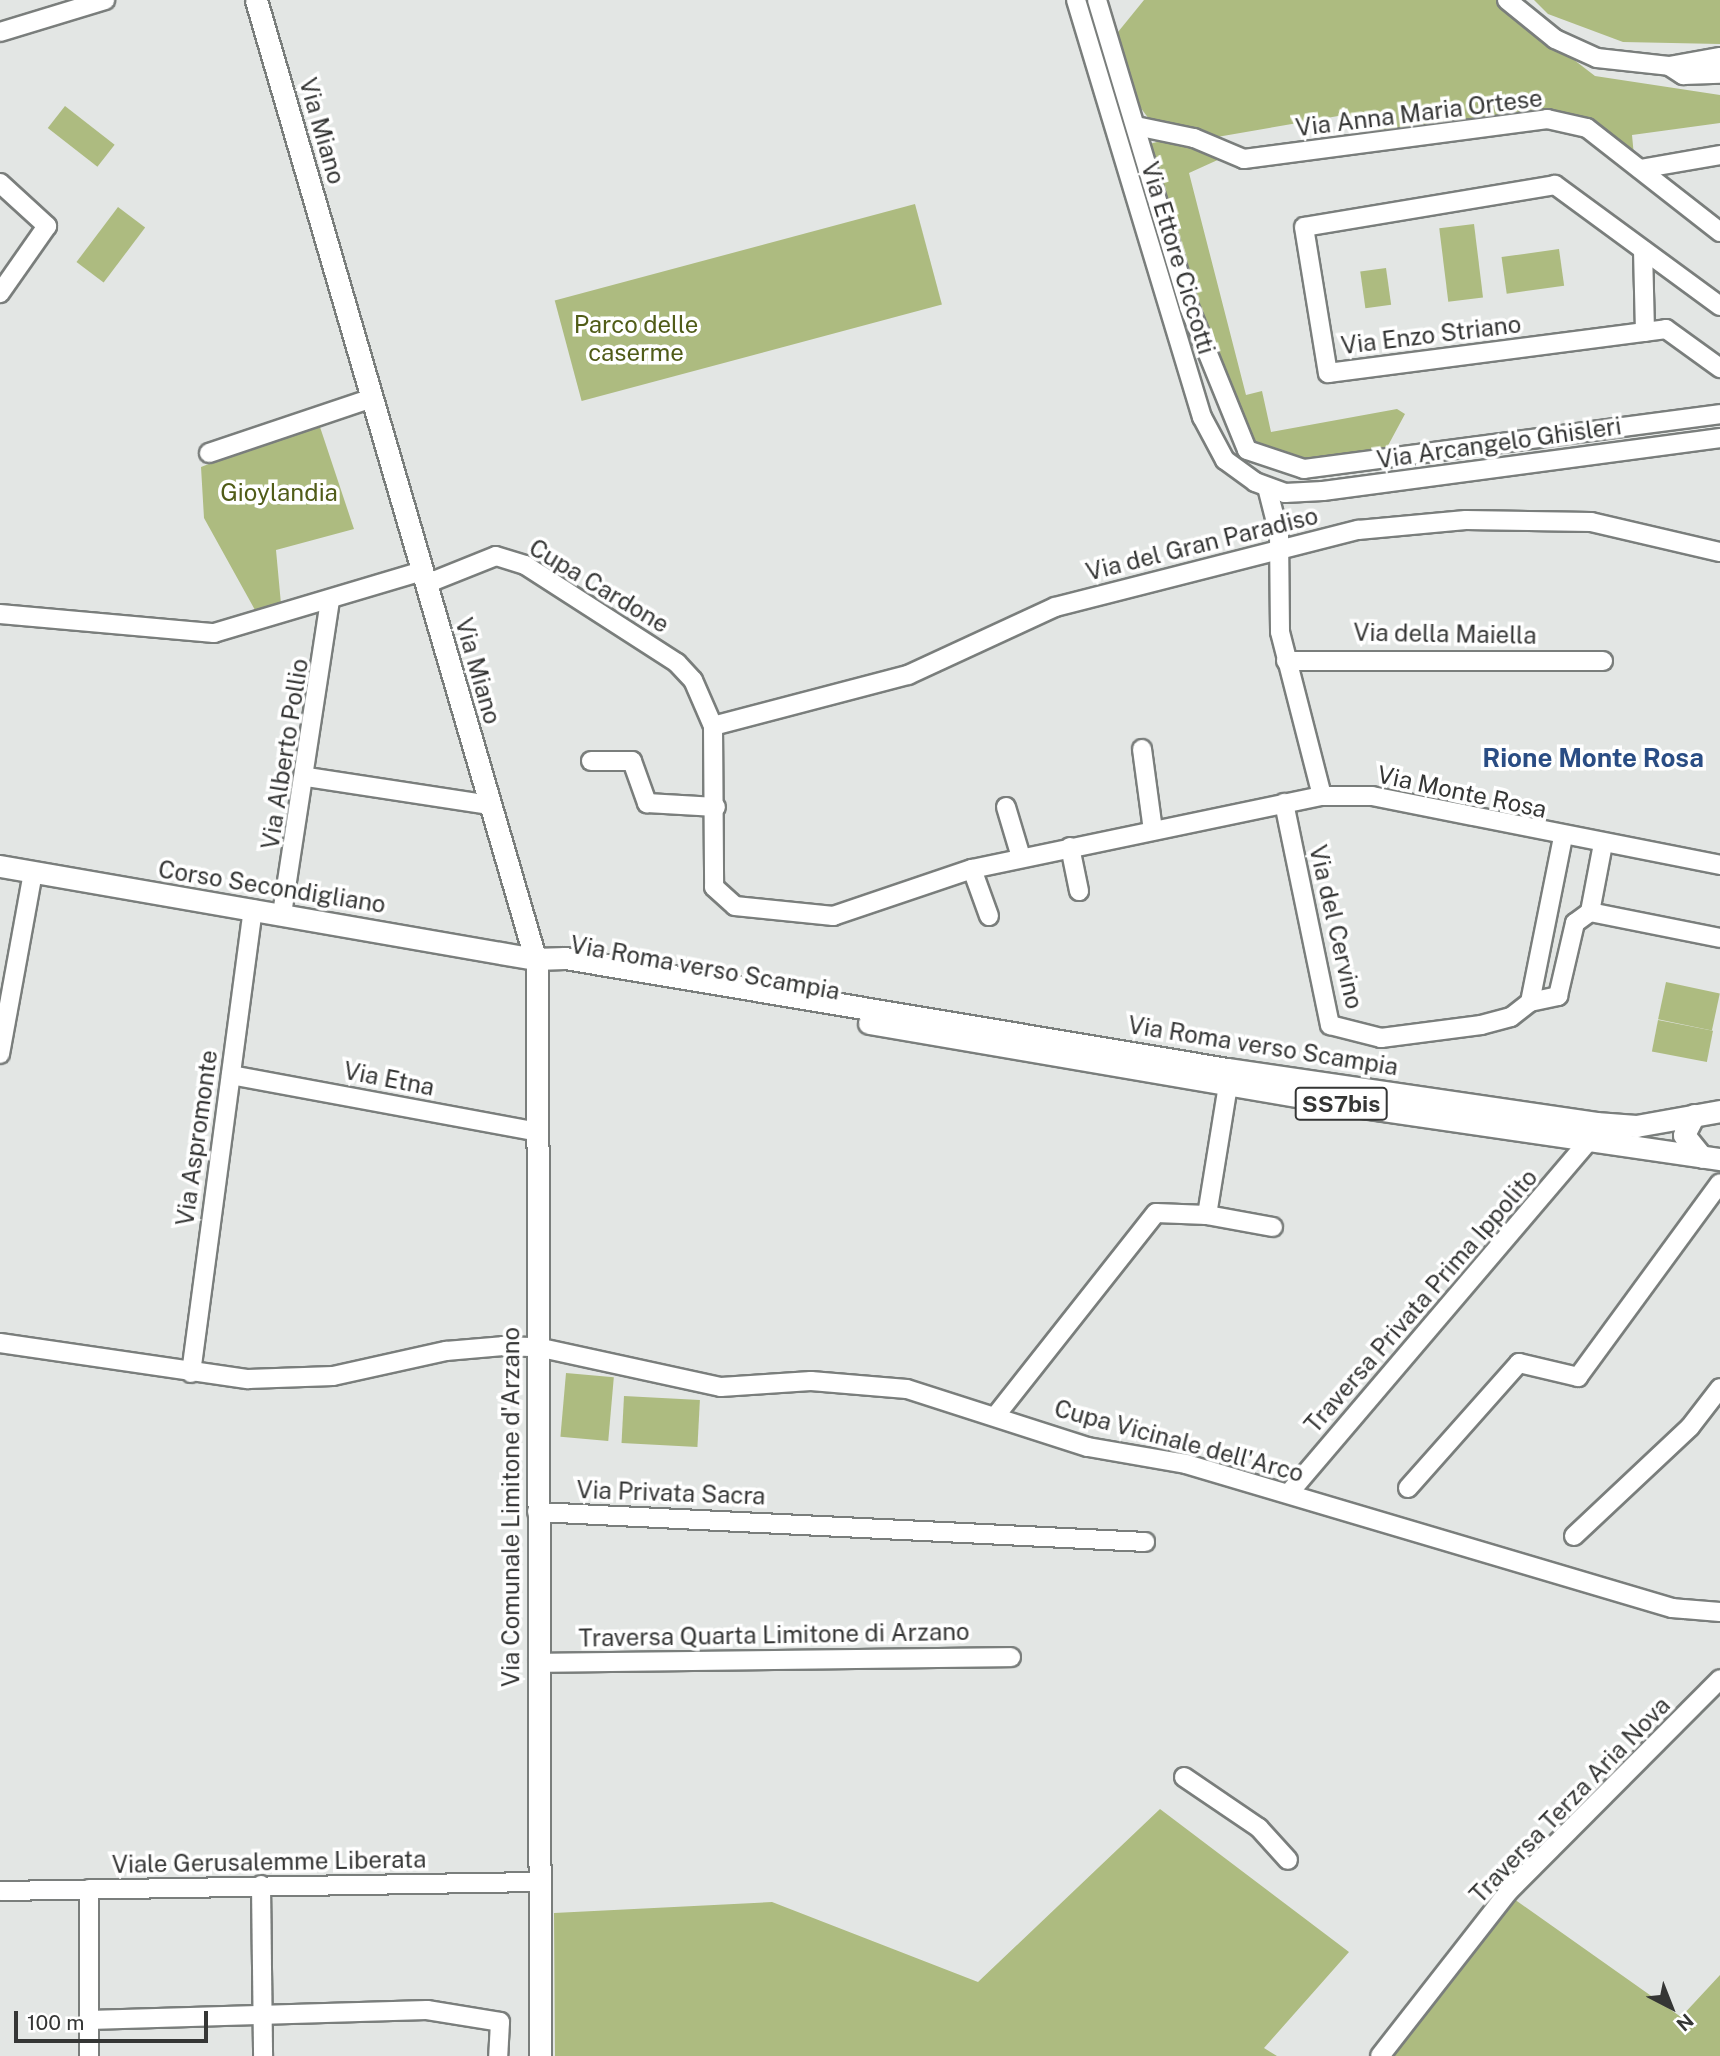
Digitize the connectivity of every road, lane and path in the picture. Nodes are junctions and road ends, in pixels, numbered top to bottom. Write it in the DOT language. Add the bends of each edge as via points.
graph roads {
  1 [pos="105,0"];
  2 [pos="1076,0"];
  3 [pos="1097,0"];
  4 [pos="1507,0"];
  5 [pos="255,2"];
  6 [pos="0,32"];
  7 [pos="1720,57"];
  8 [pos="1670,66"];
  9 [pos="1720,74"];
  10 [pos="1136,126"];
  11 [pos="1720,155"];
  12 [pos="1640,169"];
  13 [pos="0,183"];
  14 [pos="1720,232"];
  15 [pos="1643,250"];
  16 [pos="0,293"];
  17 [pos="1720,306"];
  18 [pos="1645,332"];
  19 [pos="1720,368"];
  20 [pos="372,398"];
  21 [pos="1720,414"];
  22 [pos="1720,438"];
  23 [pos="209,453"];
  24 [pos="1304,469"];
  25 [pos="1267,487"];
  26 [pos="1285,493"];
  27 [pos="1279,551"];
  28 [pos="1720,552"];
  29 [pos="424,578"];
  30 [pos="330,602"];
  31 [pos="0,614"];
  32 [pos="1286,661"];
  33 [pos="1603,661"];
  34 [pos="713,726"];
  35 [pos="1142,749"];
  36 [pos="591,761"];
  37 [pos="307,777"];
  38 [pos="1322,796"];
  39 [pos="1284,803"];
  40 [pos="490,805"];
  41 [pos="716,807"];
  42 [pos="1006,807"];
  43 [pos="1153,830"];
  44 [pos="1563,837"];
  45 [pos="1603,844"];
  46 [pos="1070,847"];
  47 [pos="1021,858"];
  48 [pos="1720,865"];
  49 [pos="0,866"];
  50 [pos="972,869"];
  51 [pos="33,872"];
  52 [pos="1079,891"];
  53 [pos="253,909"];
  54 [pos="1590,912"];
  55 [pos="282,915"];
  56 [pos="989,915"];
  57 [pos="1720,938"];
  58 [pos="535,958"];
  59 [pos="1530,1002"];
  60 [pos="0,1054"];
  61 [pos="231,1074"];
  62 [pos="1226,1080"];
  63 [pos="1720,1111"];
  64 [pos="1694,1115"];
  65 [pos="538,1132"];
  66 [pos="1590,1140"];
  67 [pos="1711,1158"];
  68 [pos="1720,1183"];
  69 [pos="1207,1216"];
  70 [pos="1273,1227"];
  71 [pos="0,1343"];
  72 [pos="537,1347"];
  73 [pos="191,1373"];
  74 [pos="1720,1388"];
  75 [pos="997,1414"];
  76 [pos="1408,1488"];
  77 [pos="1289,1493"];
  78 [pos="537,1512"];
  79 [pos="1574,1536"];
  80 [pos="1145,1542"];
  81 [pos="1720,1612"];
  82 [pos="1011,1657"];
  83 [pos="538,1663"];
  84 [pos="1720,1679"];
  85 [pos="1184,1777"];
  86 [pos="1288,1860"];
  87 [pos="539,1882"];
  88 [pos="261,1885"];
  89 [pos="89,1889"];
  90 [pos="0,1891"];
  91 [pos="262,2015"];
  92 [pos="89,2020"];
  93 [pos="89,2056"];
  94 [pos="263,2056"];
  95 [pos="498,2056"];
  96 [pos="540,2056"];
  97 [pos="1380,2056"];
  1 -- 6 [label="street"];
  2 -- 25 [label="street, Via Ettore Ciccotti" via="1202,417 1225,460"];
  3 -- 10 [label="street, Via Ettore Ciccotti"];
  4 -- 8 [label="street" via="1555,39 1597,58"];
  5 -- 20 [label="main road, Via Miano"];
  7 -- 8 [label="street"];
  8 -- 9 [label="street" via="1683,75"];
  10 -- 12 [label="street, Via Anna Maria Ortese" via="1194,138 1244,159 1547,119 1587,128"];
  10 -- 24 [label="street, Via Ettore Ciccotti" via="1189,307 1237,436 1247,450"];
  11 -- 12 [label="street"];
  12 -- 14 [label="street, Via Anna Maria Ortese"];
  13 -- 16 [label="street" via="47,226"];
  15 -- 17 [label="street"];
  15 -- 18 [label="street"];
  15 -- 18 [label="street, Via Enzo Striano" via="1555,185 1304,228 1328,373"];
  18 -- 19 [label="street, Via Enzo Striano" via="1666,329"];
  20 -- 23 [label="street"];
  20 -- 29 [label="main road, Via Miano"];
  21 -- 24 [label="street, Via Arcangelo Ghisleri"];
  22 -- 26 [label="street, Via Arcangelo Ghisleri"];
  25 -- 26 [label="street, Via Ettore Ciccotti"];
  25 -- 27 [label="street"];
  27 -- 28 [label="street, Via del Gran Paradiso" via="1358,530 1466,520 1591,523"];
  27 -- 32 [label="street"];
  27 -- 34 [label="street, Via del Gran Paradiso" via="1055,607 908,675"];
  29 -- 30 [label="street, Cupa Cardone"];
  29 -- 34 [label="street, Cupa Cardone" via="496,556 525,565 677,663 693,680"];
  29 -- 40 [label="main road, Via Miano"];
  30 -- 31 [label="street, Cupa Cardone" via="214,633"];
  30 -- 37 [label="street, Via Alberto Pollio"];
  32 -- 33 [label="street, Via della Maiella"];
  32 -- 38 [label="street"];
  34 -- 41 [label="street, Via Monte Rosa"];
  35 -- 43 [label="street"];
  36 -- 41 [label="street" via="632,761 647,803"];
  37 -- 40 [label="street"];
  37 -- 55 [label="street, Via Alberto Pollio"];
  38 -- 39 [label="street, Via Monte Rosa"];
  38 -- 44 [label="street, Via Monte Rosa" via="1372,796"];
  39 -- 43 [label="street, Via Monte Rosa"];
  39 -- 59 [label="street, Via del Cervino" via="1330,1025 1381,1038 1481,1025 1511,1017"];
  40 -- 58 [label="main road, Via Miano"];
  41 -- 50 [label="street, Via Monte Rosa" via="715,887 735,906 833,916"];
  42 -- 47 [label="street"];
  43 -- 46 [label="street, Via Monte Rosa"];
  44 -- 45 [label="street, Via Monte Rosa"];
  44 -- 59 [label="street"];
  45 -- 48 [label="street, Via Monte Rosa"];
  45 -- 54 [label="street"];
  46 -- 47 [label="street, Via Monte Rosa"];
  46 -- 52 [label="street"];
  47 -- 50 [label="street, Via Monte Rosa"];
  49 -- 51 [label="main road, Corso Secondigliano"];
  50 -- 56 [label="street"];
  51 -- 53 [label="main road, Corso Secondigliano"];
  51 -- 60 [label="street"];
  53 -- 55 [label="main road, Corso Secondigliano"];
  53 -- 61 [label="street, Via Aspromonte"];
  54 -- 57 [label="street"];
  54 -- 59 [label="street" via="1575,923 1558,996"];
  55 -- 58 [label="main road, Corso Secondigliano"];
  58 -- 62 [label="main road, Via Roma verso Scampia / SS7bis" via="565,958 868,1009"];
  58 -- 62 [label="main road, Via Roma verso Scampia / SS7bis" via="557,969 981,1044"];
  58 -- 65 [label="main road, Via Comunale Limitone d'Arzano"];
  61 -- 65 [label="street, Via Etna"];
  61 -- 73 [label="street, Via Aspromonte"];
  62 -- 64 [label="main road, Via Roma verso Scampia / SS7bis" via="1636,1126"];
  62 -- 66 [label="main road, Via Roma verso Scampia / SS7bis"];
  62 -- 69 [label="street"];
  63 -- 64 [label="main road, Via Roma verso Scampia"];
  64 -- 67 [label="main road" via="1684,1135"];
  65 -- 72 [label="main road, Via Comunale Limitone d'Arzano"];
  66 -- 67 [label="main road, Via Roma verso Scampia / SS7bis"];
  66 -- 77 [label="street, Traversa Privata Prima Ippolito"];
  68 -- 76 [label="street" via="1578,1377 1519,1363"];
  69 -- 70 [label="street"];
  69 -- 75 [label="street" via="1156,1213"];
  71 -- 73 [label="street, Cupa Vicinale dell'Arco" via="54,1346"];
  72 -- 73 [label="street, Cupa Vicinale dell'Arco" via="446,1351 282,1380"];
  72 -- 75 [label="street, Cupa Vicinale dell'Arco" via="721,1387 811,1381 907,1389"];
  72 -- 78 [label="main road, Via Comunale Limitone d'Arzano"];
  74 -- 79 [label="street" via="1690,1427"];
  75 -- 77 [label="street, Cupa Vicinale dell'Arco" via="1088,1447 1186,1464"];
  77 -- 81 [label="street, Cupa Vicinale dell'Arco" via="1672,1608"];
  78 -- 80 [label="street, Via Privata Sacra"];
  78 -- 83 [label="main road, Via Comunale Limitone d'Arzano"];
  82 -- 83 [label="street, Traversa Quarta Limitone di Arzano"];
  83 -- 87 [label="main road, Via Comunale Limitone d'Arzano"];
  84 -- 97 [label="street, Traversa Terza Aria Nova" via="1509,1891"];
  85 -- 86 [label="street" via="1259,1828"];
  87 -- 88 [label="street, Viale Gerusalemme Liberata"];
  87 -- 96 [label="main road, Via Comunale Limitone d'Arzano"];
  88 -- 89 [label="street, Viale Gerusalemme Liberata"];
  88 -- 91 [label="street"];
  89 -- 90 [label="street, Viale Gerusalemme Liberata"];
  89 -- 92 [label="street"];
  91 -- 92 [label="street"];
  91 -- 94 [label="street"];
  91 -- 95 [label="street" via="427,2010 500,2022"];
  92 -- 93 [label="street"];
}
